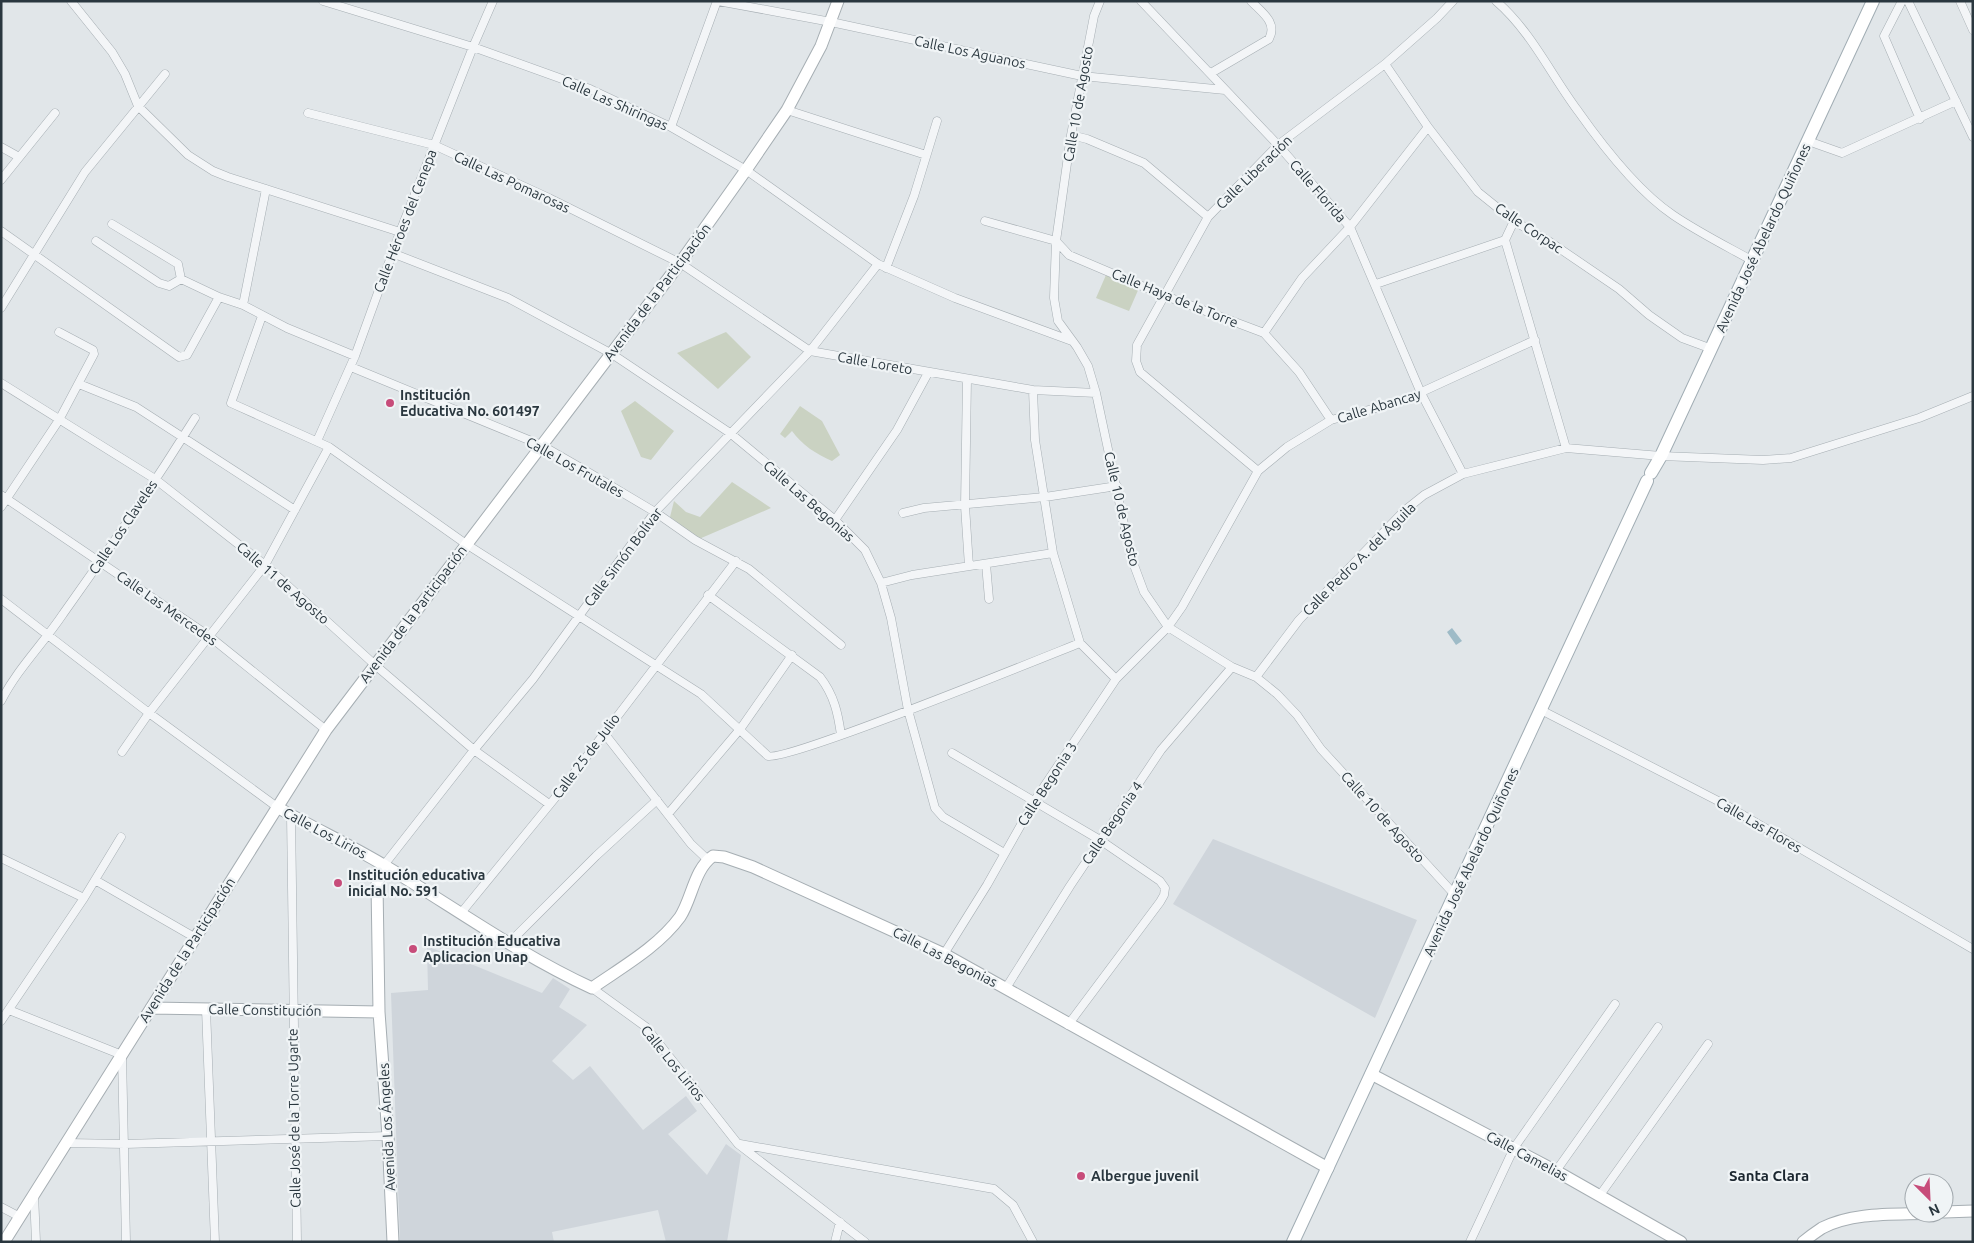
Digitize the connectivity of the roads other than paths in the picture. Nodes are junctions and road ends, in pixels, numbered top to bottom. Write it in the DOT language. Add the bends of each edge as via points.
graph roads {
  1 [pos="71,1"];
  2 [pos="323,1"];
  3 [pos="493,1"];
  4 [pos="717,1"];
  5 [pos="838,1"];
  6 [pos="1100,1"];
  7 [pos="1142,1"];
  8 [pos="1250,1"];
  9 [pos="1453,1"];
  10 [pos="1496,1"];
  11 [pos="1873,1"];
  12 [pos="1902,1"];
  13 [pos="1909,1"];
  14 [pos="1960,1"];
  15 [pos="831,22"];
  16 [pos="1973,30"];
  17 [pos="473,47"];
  18 [pos="1385,64"];
  19 [pos="165,74"];
  20 [pos="1211,74"];
  21 [pos="1082,76"];
  22 [pos="1225,90"];
  23 [pos="1956,101"];
  24 [pos="138,106"];
  25 [pos="787,110"];
  26 [pos="55,113"];
  27 [pos="308,113"];
  28 [pos="1920,119"];
  29 [pos="937,121"];
  30 [pos="671,127"];
  31 [pos="1428,127"];
  32 [pos="1071,135"];
  33 [pos="1973,137"];
  34 [pos="1808,141"];
  35 [pos="434,146"];
  36 [pos="1278,146"];
  37 [pos="1,147"];
  38 [pos="926,155"];
  39 [pos="19,157"];
  40 [pos="746,170"];
  41 [pos="1,180"];
  42 [pos="266,189"];
  43 [pos="1208,217"];
  44 [pos="986,221"];
  45 [pos="1514,221"];
  46 [pos="112,224"];
  47 [pos="1350,227"];
  48 [pos="1,230"];
  49 [pos="400,232"];
  50 [pos="1505,240"];
  51 [pos="96,241"];
  52 [pos="1056,241"];
  53 [pos="33,252"];
  54 [pos="392,253"];
  55 [pos="1752,261"];
  56 [pos="680,263"];
  57 [pos="878,264"];
  58 [pos="886,268"];
  59 [pos="182,279"];
  60 [pos="1376,284"];
  61 [pos="1163,295"];
  62 [pos="219,297"];
  63 [pos="243,306"];
  64 [pos="1,308"];
  65 [pos="262,316"];
  66 [pos="59,332"];
  67 [pos="1264,333"];
  68 [pos="1535,340"];
  69 [pos="1073,342"];
  70 [pos="1712,349"];
  71 [pos="810,351"];
  72 [pos="612,354"];
  73 [pos="355,356"];
  74 [pos="351,367"];
  75 [pos="928,373"];
  76 [pos="967,379"];
  77 [pos="1,384"];
  78 [pos="79,384"];
  79 [pos="1033,390"];
  80 [pos="1096,393"];
  81 [pos="1421,394"];
  82 [pos="1973,396"];
  83 [pos="195,418"];
  84 [pos="60,420"];
  85 [pos="1331,420"];
  86 [pos="730,433"];
  87 [pos="182,439"];
  88 [pos="317,441"];
  89 [pos="541,445"];
  90 [pos="329,447"];
  91 [pos="1566,448"];
  92 [pos="1661,456"];
  93 [pos="1258,471"];
  94 [pos="1463,474"];
  95 [pos="155,479"];
  96 [pos="1117,486"];
  97 [pos="4,497"];
  98 [pos="1045,498"];
  99 [pos="965,506"];
  100 [pos="1,507"];
  101 [pos="295,510"];
  102 [pos="655,512"];
  103 [pos="903,513"];
  104 [pos="835,520"];
  105 [pos="466,544"];
  106 [pos="1053,553"];
  107 [pos="736,560"];
  108 [pos="100,562"];
  109 [pos="986,564"];
  110 [pos="265,565"];
  111 [pos="969,566"];
  112 [pos="881,583"];
  113 [pos="708,596"];
  114 [pos="1,599"];
  115 [pos="989,599"];
  116 [pos="580,614"];
  117 [pos="1168,628"];
  118 [pos="49,635"];
  119 [pos="209,636"];
  120 [pos="1080,644"];
  121 [pos="841,645"];
  122 [pos="792,655"];
  123 [pos="374,664"];
  124 [pos="656,664"];
  125 [pos="1232,667"];
  126 [pos="1256,678"];
  127 [pos="1116,679"];
  128 [pos="1,701"];
  129 [pos="908,710"];
  130 [pos="1541,710"];
  131 [pos="149,713"];
  132 [pos="740,728"];
  133 [pos="326,730"];
  134 [pos="604,733"];
  135 [pos="841,734"];
  136 [pos="474,750"];
  137 [pos="122,752"];
  138 [pos="952,753"];
  139 [pos="657,800"];
  140 [pos="1036,800"];
  141 [pos="550,804"];
  142 [pos="277,807"];
  143 [pos="668,814"];
  144 [pos="291,815"];
  145 [pos="121,838"];
  146 [pos="1100,840"];
  147 [pos="1004,853"];
  148 [pos="1,858"];
  149 [pos="708,860"];
  150 [pos="384,865"];
  151 [pos="95,880"];
  152 [pos="1454,896"];
  153 [pos="84,898"];
  154 [pos="461,913"];
  155 [pos="194,937"];
  156 [pos="509,942"];
  157 [pos="1973,949"];
  158 [pos="944,954"];
  159 [pos="592,988"];
  160 [pos="1006,988"];
  161 [pos="1615,1004"];
  162 [pos="151,1008"];
  163 [pos="206,1009"];
  164 [pos="9,1010"];
  165 [pos="292,1010"];
  166 [pos="379,1012"];
  167 [pos="1,1021"];
  168 [pos="1068,1025"];
  169 [pos="1658,1027"];
  170 [pos="1708,1044"];
  171 [pos="122,1055"];
  172 [pos="1371,1074"];
  173 [pos="388,1136"];
  174 [pos="294,1139"];
  175 [pos="210,1142"];
  176 [pos="67,1143"];
  177 [pos="125,1144"];
  178 [pos="738,1144"];
  179 [pos="1514,1148"];
  180 [pos="1328,1168"];
  181 [pos="1556,1171"];
  182 [pos="34,1194"];
  183 [pos="1600,1195"];
  184 [pos="1,1207"];
  185 [pos="1973,1211"];
  186 [pos="1954,1212"];
  187 [pos="1904,1215"];
  188 [pos="20,1216"];
  189 [pos="840,1222"];
  190 [pos="4,1242"];
  191 [pos="36,1242"];
  192 [pos="126,1242"];
  193 [pos="215,1242"];
  194 [pos="297,1242"];
  195 [pos="393,1242"];
  196 [pos="835,1242"];
  197 [pos="865,1242"];
  198 [pos="1033,1242"];
  199 [pos="1293,1242"];
  200 [pos="1470,1242"];
  201 [pos="1681,1242"];
  202 [pos="1803,1242"];
  1 -- 24 [label="street" via="112,52"];
  2 -- 17 [label="street, Calle Las Shiringas"];
  3 -- 17 [label="street, Calle Héroes del Cenepa"];
  4 -- 15 [label="street, Calle Los Aguanos"];
  4 -- 30 [label="street"];
  5 -- 15 [label="street, Avenida de la Participación"];
  6 -- 21 [label="street, Calle 10 de Agosto"];
  7 -- 20 [label="street, Calle Florida"];
  8 -- 20 [label="street" via="1270,21 1272,33 1269,39"];
  9 -- 18 [label="street, Calle Liberación"];
  10 -- 55 [label="street" via="1527,36 1604,145 1650,196 1673,215"];
  11 -- 34 [label="main road, Avenida José Abelardo Quiñones"];
  12 -- 28 [label="street" via="1884,36"];
  13 -- 23 [label="street"];
  14 -- 16 [label="street"];
  15 -- 21 [label="street, Calle Los Aguanos"];
  15 -- 25 [label="street, Avenida de la Participación" via="822,46"];
  17 -- 30 [label="street, Calle Las Shiringas" via="590,89"];
  17 -- 35 [label="street, Calle Héroes del Cenepa"];
  18 -- 31 [label="street, Calle Corpac"];
  18 -- 36 [label="street, Calle Liberación"];
  19 -- 24 [label="street"];
  20 -- 22 [label="street, Calle Florida"];
  21 -- 22 [label="street, Calle Los Aguanos"];
  21 -- 32 [label="street, Calle 10 de Agosto"];
  22 -- 36 [label="street, Calle Florida"];
  23 -- 28 [label="street"];
  23 -- 33 [label="street"];
  24 -- 42 [label="street" via="188,155 213,171"];
  24 -- 53 [label="street" via="85,172"];
  25 -- 38 [label="street"];
  25 -- 40 [label="street, Avenida de la Participación"];
  26 -- 39 [label="street"];
  27 -- 35 [label="street, Calle Las Pomarosas"];
  28 -- 34 [label="street" via="1842,153"];
  29 -- 38 [label="street"];
  30 -- 40 [label="street, Calle Las Shiringas"];
  31 -- 45 [label="street, Calle Corpac" via="1478,192"];
  31 -- 47 [label="street"];
  32 -- 43 [label="street" via="1144,163"];
  32 -- 52 [label="street, Calle 10 de Agosto"];
  34 -- 55 [label="main road, Avenida José Abelardo Quiñones"];
  35 -- 49 [label="street, Calle Héroes del Cenepa"];
  35 -- 56 [label="street, Calle Las Pomarosas"];
  36 -- 43 [label="street, Calle Liberación"];
  36 -- 47 [label="street, Calle Florida"];
  37 -- 39 [label="street"];
  38 -- 58 [label="street"];
  39 -- 41 [label="street"];
  40 -- 56 [label="street, Avenida de la Participación"];
  40 -- 57 [label="street, Calle Las Shiringas"];
  42 -- 49 [label="street"];
  42 -- 63 [label="street"];
  43 -- 61 [label="street, Calle Liberación"];
  44 -- 52 [label="street, Calle Haya de la Torre"];
  45 -- 50 [label="street"];
  45 -- 70 [label="street, Calle Corpac" via="1619,289 1682,338"];
  46 -- 59 [label="street" via="178,264"];
  47 -- 60 [label="street, Calle Florida"];
  47 -- 67 [label="street" via="1302,278"];
  48 -- 53 [label="street"];
  49 -- 54 [label="street, Calle Héroes del Cenepa"];
  50 -- 60 [label="street"];
  50 -- 68 [label="street"];
  51 -- 59 [label="street" via="159,283 169,286"];
  52 -- 61 [label="street, Calle Haya de la Torre" via="1069,254"];
  52 -- 69 [label="street, Calle 10 de Agosto" via="1054,298 1058,321"];
  53 -- 62 [label="street" via="179,357 187,355"];
  53 -- 64 [label="street"];
  54 -- 72 [label="street, Calle Las Begonias" via="508,298"];
  54 -- 73 [label="street, Calle Héroes del Cenepa"];
  55 -- 70 [label="main road, Avenida José Abelardo Quiñones"];
  56 -- 71 [label="street, Calle Loreto"];
  56 -- 72 [label="street, Avenida de la Participación"];
  57 -- 58 [label="street, Calle Las Shiringas"];
  57 -- 71 [label="street, Calle Simón Bolívar"];
  58 -- 69 [label="street, Calle Las Shiringas" via="955,298"];
  59 -- 62 [label="street"];
  60 -- 81 [label="street, Calle Florida"];
  61 -- 67 [label="street, Calle Haya de la Torre"];
  61 -- 93 [label="street, Calle Liberación" via="1137,345 1140,372"];
  62 -- 63 [label="street"];
  63 -- 65 [label="street"];
  65 -- 73 [label="street"];
  65 -- 88 [label="street" via="230,403"];
  66 -- 78 [label="street" via="93,350"];
  67 -- 85 [label="street, Calle Haya de la Torre" via="1299,372"];
  68 -- 81 [label="street, Calle Abancay"];
  68 -- 91 [label="street"];
  69 -- 80 [label="street, Calle 10 de Agosto" via="1088,366"];
  70 -- 92 [label="main road, Avenida José Abelardo Quiñones"];
  71 -- 75 [label="street, Calle Loreto"];
  71 -- 86 [label="street, Calle Simón Bolívar"];
  72 -- 86 [label="street, Calle Las Begonias"];
  72 -- 89 [label="street, Avenida de la Participación"];
  73 -- 74 [label="street, Calle Héroes del Cenepa"];
  74 -- 88 [label="street, Calle Héroes del Cenepa"];
  74 -- 89 [label="street, Calle Los Frutales"];
  75 -- 76 [label="street, Calle Loreto"];
  75 -- 104 [label="street" via="897,430"];
  76 -- 79 [label="street, Calle Loreto"];
  76 -- 99 [label="street"];
  77 -- 84 [label="street, Calle 11 de Agosto"];
  78 -- 84 [label="street"];
  78 -- 87 [label="street" via="136,407"];
  79 -- 80 [label="street, Calle Loreto"];
  79 -- 98 [label="street" via="1035,440"];
  80 -- 96 [label="street, Calle 10 de Agosto"];
  81 -- 85 [label="street, Calle Abancay"];
  81 -- 94 [label="street, Calle Florida"];
  82 -- 92 [label="street, Calle Pedro A. del Águila" via="1918,418 1791,458"];
  83 -- 87 [label="street, Calle Los Claveles"];
  84 -- 95 [label="street, Calle 11 de Agosto"];
  84 -- 97 [label="street"];
  85 -- 93 [label="street, Calle Abancay" via="1287,447"];
  86 -- 102 [label="street, Calle Simón Bolívar"];
  86 -- 104 [label="street, Calle Las Begonias"];
  87 -- 95 [label="street, Calle Los Claveles"];
  87 -- 101 [label="street"];
  88 -- 90 [label="street"];
  89 -- 102 [label="street, Calle Los Frutales"];
  89 -- 105 [label="street, Avenida de la Participación"];
  90 -- 101 [label="street"];
  90 -- 105 [label="street"];
  91 -- 92 [label="street, Calle Pedro A. del Águila"];
  91 -- 94 [label="street, Calle Pedro A. del Águila"];
  92 -- 130 [label="main road, Avenida José Abelardo Quiñones"];
  93 -- 117 [label="street, Calle Abancay"];
  94 -- 126 [label="street, Calle Pedro A. del Águila" via="1424,495 1404,511 1299,620"];
  95 -- 108 [label="street, Calle Los Claveles"];
  95 -- 110 [label="street, Calle 11 de Agosto"];
  96 -- 98 [label="street"];
  96 -- 117 [label="street, Calle 10 de Agosto" via="1130,557 1144,592"];
  97 -- 100 [label="street"];
  97 -- 108 [label="street, Calle Las Mercedes"];
  98 -- 99 [label="street"];
  98 -- 106 [label="street"];
  99 -- 103 [label="street" via="924,508"];
  99 -- 111 [label="street"];
  101 -- 110 [label="street"];
  102 -- 107 [label="street, Calle Los Frutales" via="695,540"];
  102 -- 116 [label="street, Calle Simón Bolívar"];
  104 -- 112 [label="street, Calle Las Begonias" via="865,550"];
  105 -- 116 [label="street"];
  105 -- 123 [label="street, Avenida de la Participación"];
  106 -- 109 [label="street"];
  106 -- 120 [label="street"];
  107 -- 113 [label="street, Calle 25 de Julio"];
  107 -- 121 [label="street, Calle Los Frutales"];
  108 -- 118 [label="street, Calle Los Claveles"];
  108 -- 119 [label="street, Calle Las Mercedes"];
  109 -- 111 [label="street"];
  109 -- 115 [label="street"];
  110 -- 119 [label="street"];
  110 -- 123 [label="street, Calle 11 de Agosto"];
  111 -- 112 [label="street"];
  112 -- 129 [label="street, Calle Las Begonias" via="891,618"];
  113 -- 122 [label="street"];
  113 -- 124 [label="street, Calle 25 de Julio"];
  114 -- 118 [label="street"];
  116 -- 124 [label="street"];
  116 -- 136 [label="street, Calle Simón Bolívar" via="532,680"];
  117 -- 125 [label="street, Calle 10 de Agosto"];
  117 -- 127 [label="street, Calle Begonia 3"];
  118 -- 128 [label="street, Calle Los Claveles" via="22,665"];
  118 -- 131 [label="street"];
  119 -- 131 [label="street"];
  119 -- 133 [label="street, Calle Las Mercedes"];
  120 -- 127 [label="street"];
  120 -- 129 [label="street"];
  122 -- 132 [label="street"];
  122 -- 135 [label="street" via="820,677 831,691"];
  123 -- 133 [label="street, Avenida de la Participación"];
  123 -- 136 [label="street, Calle 11 de Agosto"];
  124 -- 132 [label="street" via="701,694"];
  124 -- 134 [label="street, Calle 25 de Julio"];
  125 -- 126 [label="street, Calle 10 de Agosto"];
  125 -- 146 [label="street, Calle Begonia 4" via="1161,750"];
  126 -- 152 [label="street, Calle 10 de Agosto" via="1278,694 1321,749"];
  127 -- 140 [label="street, Calle Begonia 3"];
  129 -- 135 [label="street"];
  129 -- 147 [label="street, Calle Las Begonias" via="938,813"];
  130 -- 152 [label="main road, Avenida José Abelardo Quiñones"];
  130 -- 157 [label="street, Calle Las Flores" via="1722,803"];
  131 -- 137 [label="street"];
  131 -- 142 [label="street"];
  132 -- 135 [label="street" via="768,756 777,756"];
  132 -- 143 [label="street"];
  133 -- 142 [label="street, Avenida de la Participación"];
  134 -- 139 [label="street"];
  134 -- 141 [label="street, Calle 25 de Julio"];
  136 -- 141 [label="street, Calle 11 de Agosto"];
  136 -- 150 [label="street, Calle Simón Bolívar"];
  138 -- 140 [label="street"];
  139 -- 143 [label="street"];
  139 -- 156 [label="street"];
  140 -- 146 [label="street"];
  140 -- 147 [label="street, Calle Begonia 3"];
  141 -- 154 [label="street, Calle 25 de Julio"];
  142 -- 144 [label="street, Calle Los Lirios"];
  142 -- 155 [label="street, Avenida de la Participación"];
  143 -- 149 [label="street"];
  144 -- 150 [label="street, Calle Los Lirios"];
  144 -- 165 [label="street, Calle José de la Torre Ugarte"];
  145 -- 151 [label="street"];
  146 -- 160 [label="street, Calle Begonia 4"];
  146 -- 168 [label="street" via="1160,882 1165,891"];
  147 -- 158 [label="street, Calle Begonia 3"];
  148 -- 153 [label="street"];
  149 -- 158 [label="street, Calle Las Begonias" via="719,856 753,867"];
  149 -- 159 [label="street" via="680,916 666,933"];
  150 -- 154 [label="street, Calle Los Lirios"];
  150 -- 166 [label="street, Avenida Los Ángeles" via="377,884"];
  151 -- 153 [label="street"];
  151 -- 155 [label="street"];
  152 -- 172 [label="main road, Avenida José Abelardo Quiñones"];
  153 -- 164 [label="street"];
  154 -- 156 [label="street, Calle Los Lirios"];
  155 -- 162 [label="street, Avenida de la Participación"];
  156 -- 159 [label="street, Calle Los Lirios"];
  158 -- 160 [label="street, Calle Las Begonias"];
  159 -- 178 [label="street, Calle Los Lirios" via="646,1027"];
  160 -- 168 [label="street, Calle Las Begonias"];
  161 -- 179 [label="street"];
  162 -- 163 [label="street, Calle Constitución"];
  162 -- 171 [label="street, Avenida de la Participación"];
  163 -- 165 [label="street, Calle Constitución"];
  163 -- 175 [label="street"];
  164 -- 167 [label="street"];
  164 -- 171 [label="street"];
  165 -- 166 [label="street, Calle Constitución"];
  165 -- 174 [label="street, Calle José de la Torre Ugarte"];
  166 -- 173 [label="street, Avenida Los Ángeles"];
  168 -- 180 [label="street, Calle Las Begonias"];
  169 -- 181 [label="street"];
  170 -- 183 [label="street"];
  171 -- 176 [label="street, Avenida de la Participación"];
  171 -- 177 [label="street"];
  172 -- 179 [label="street, Calle Camelias"];
  172 -- 180 [label="main road, Avenida José Abelardo Quiñones"];
  173 -- 174 [label="street"];
  173 -- 195 [label="street, Avenida Los Ángeles"];
  174 -- 175 [label="street"];
  174 -- 194 [label="street, Calle José de la Torre Ugarte"];
  175 -- 177 [label="street"];
  175 -- 193 [label="street"];
  176 -- 177 [label="street"];
  176 -- 182 [label="street, Avenida de la Participación"];
  177 -- 192 [label="street"];
  178 -- 189 [label="street, Calle Los Lirios"];
  178 -- 198 [label="street" via="994,1189 1013,1205"];
  179 -- 181 [label="street, Calle Camelias"];
  179 -- 200 [label="street"];
  180 -- 199 [label="main road, Avenida José Abelardo Quiñones"];
  181 -- 183 [label="street, Calle Camelias"];
  182 -- 188 [label="street, Avenida de la Participación"];
  182 -- 191 [label="street"];
  183 -- 201 [label="street, Calle Camelias"];
  184 -- 188 [label="street"];
  185 -- 186 [label="street"];
  187 -- 202 [label="street" via="1839,1222 1822,1228"];
  188 -- 190 [label="street, Avenida de la Participación"];
  189 -- 196 [label="street"];
  189 -- 197 [label="street, Calle Los Lirios"];
}
